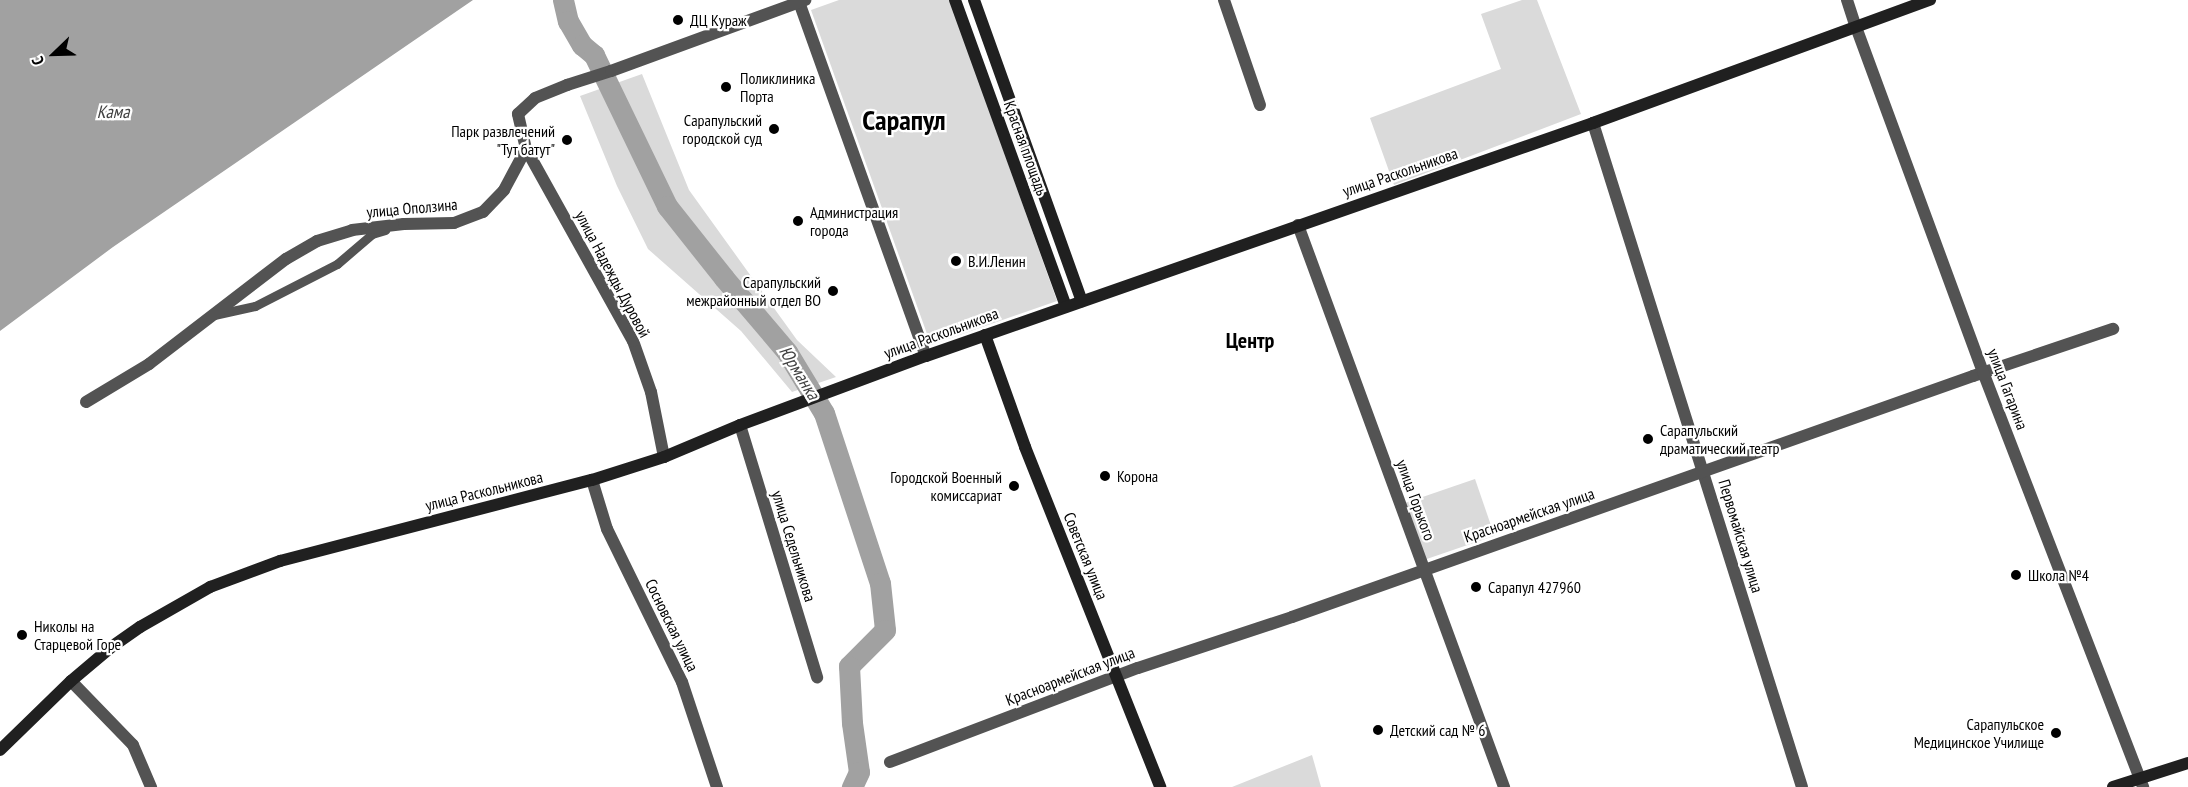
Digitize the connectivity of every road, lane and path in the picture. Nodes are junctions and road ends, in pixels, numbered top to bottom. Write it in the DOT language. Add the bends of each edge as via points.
graph roads {
  1 [pos="956,0"];
  2 [pos="974,0"];
  3 [pos="1224,0"];
  4 [pos="1847,0"];
  5 [pos="1930,0"];
  6 [pos="802,1"];
  7 [pos="1856,27"];
  8 [pos="1260,105"];
  9 [pos="1593,123"];
  10 [pos="526,149"];
  11 [pos="404,224"];
  12 [pos="1298,225"];
  13 [pos="1083,301"];
  14 [pos="1066,306"];
  15 [pos="210,316"];
  16 [pos="2113,329"];
  17 [pos="985,335"];
  18 [pos="926,356"];
  19 [pos="1983,372"];
  20 [pos="86,402"];
  21 [pos="740,425"];
  22 [pos="664,457"];
  23 [pos="1703,471"];
  24 [pos="592,480"];
  25 [pos="1424,569"];
  26 [pos="1116,676"];
  27 [pos="817,677"];
  28 [pos="71,681"];
  29 [pos="0,750"];
  30 [pos="890,762"];
  31 [pos="2188,763"];
  32 [pos="2141,783"];
  33 [pos="151,787"];
  34 [pos="717,787"];
  35 [pos="1160,787"];
  36 [pos="1504,787"];
  37 [pos="1802,787"];
  38 [pos="2113,787"];
  1 -- 14 [label="main road, Красная площадь"];
  2 -- 13 [label="main road, Красная площадь"];
  3 -- 8 [label="street"];
  4 -- 7 [label="street, улица Гагарина"];
  5 -- 7 [label="main road, улица Раскольникова"];
  6 -- 10 [label="street" via="535,98 518,114"];
  6 -- 18 [label="street"];
  7 -- 9 [label="main road, улица Раскольникова"];
  7 -- 19 [label="street, улица Гагарина"];
  9 -- 12 [label="main road, улица Раскольникова"];
  9 -- 23 [label="street, Первомайская улица"];
  10 -- 11 [label="street, улица Оползина" via="504,190 483,212 454,223"];
  10 -- 22 [label="street, улица Надежды Дуровой" via="633,341 651,392"];
  11 -- 15 [label="street" via="372,234 337,264 255,306"];
  11 -- 15 [label="street, улица Оползина" via="352,230 317,241 286,259"];
  12 -- 13 [label="main road, улица Раскольникова"];
  12 -- 25 [label="street, улица Горького"];
  13 -- 14 [label="main road, улица Раскольникова"];
  14 -- 17 [label="main road, улица Раскольникова"];
  15 -- 20 [label="street, улица Оползина" via="149,364"];
  16 -- 19 [label="street, Красноармейская улица"];
  17 -- 18 [label="main road, улица Раскольникова"];
  17 -- 26 [label="main road, Советская улица"];
  18 -- 21 [label="main road, улица Раскольникова"];
  19 -- 23 [label="street, Красноармейская улица"];
  19 -- 32 [label="street, улица Гагарина"];
  21 -- 22 [label="main road, улица Раскольникова"];
  21 -- 27 [label="street, улица Седельникова"];
  22 -- 24 [label="main road, улица Раскольникова"];
  23 -- 25 [label="street, Красноармейская улица"];
  23 -- 37 [label="street, Первомайская улица"];
  24 -- 28 [label="main road, улица Раскольникова" via="280,561 231,579 140,627"];
  24 -- 34 [label="street, Сосновская улица" via="607,529 682,682"];
  25 -- 26 [label="street, Красноармейская улица"];
  25 -- 36 [label="street, улица Горького"];
  26 -- 30 [label="street, Красноармейская улица"];
  26 -- 35 [label="main road, Советская улица"];
  28 -- 29 [label="main road, улица Раскольникова"];
  28 -- 33 [label="street" via="133,745"];
  31 -- 32 [label="main road"];
  32 -- 38 [label="main road"];
}
